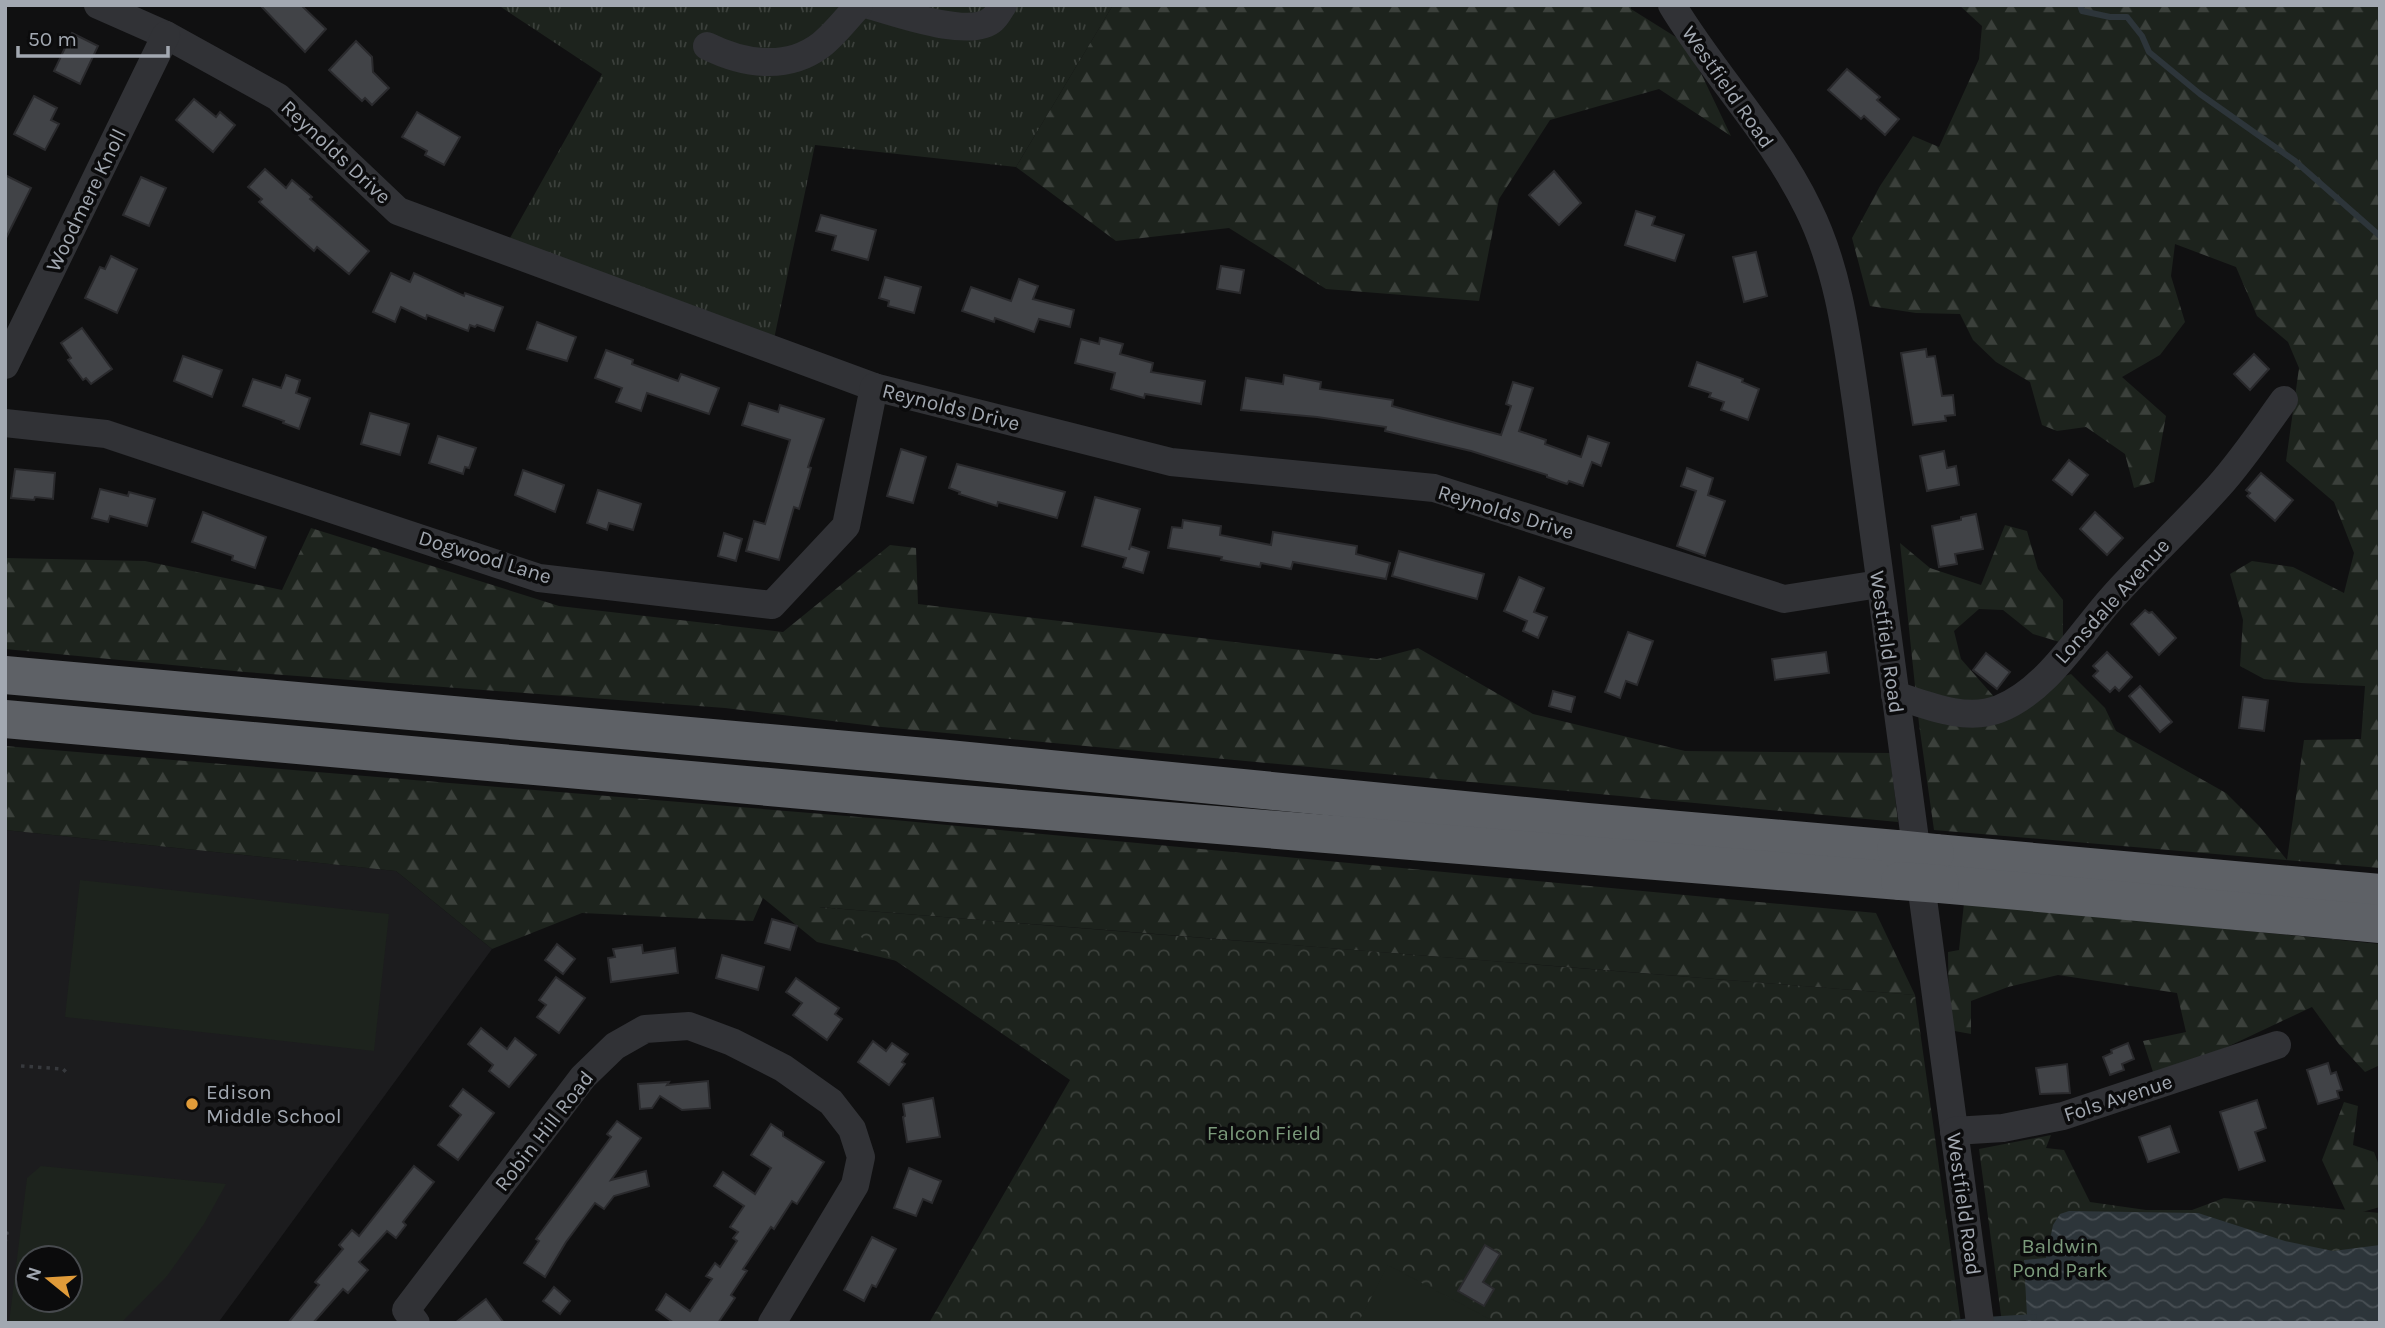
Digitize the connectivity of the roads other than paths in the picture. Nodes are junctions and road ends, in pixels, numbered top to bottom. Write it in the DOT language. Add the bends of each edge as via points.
graph roads {
  1 [pos="98,5"];
  2 [pos="859,5"];
  3 [pos="869,5"];
  4 [pos="1003,5"];
  5 [pos="1672,5"];
  6 [pos="166,35"];
  7 [pos="707,46"];
  8 [pos="5,365"];
  9 [pos="874,387"];
  10 [pos="2284,400"];
  11 [pos="5,423"];
  12 [pos="1879,584"];
  13 [pos="5,675"];
  14 [pos="1895,695"];
  15 [pos="5,719"];
  16 [pos="1898,865"];
  17 [pos="1938,869"];
  18 [pos="2380,892"];
  19 [pos="2380,924"];
  20 [pos="2277,1045"];
  21 [pos="1954,1131"];
  22 [pos="1979,1318"];
  23 [pos="406,1319"];
  24 [pos="772,1323"];
  1 -- 6 [label="street, Reynolds Drive"];
  2 -- 7 [label="street" via="822,44 799,59 766,63 729,57"];
  3 -- 4 [label="street" via="973,27 992,21"];
  5 -- 12 [label="street, Westfield Road" via="1779,159 1824,246 1849,355"];
  6 -- 8 [label="street, Woodmere Knoll"];
  6 -- 9 [label="street, Reynolds Drive" via="278,97 398,211"];
  9 -- 11 [label="street, Dogwood Lane" via="846,526 772,605 539,578 106,434"];
  9 -- 12 [label="street, Reynolds Drive" via="1171,462 1434,488 1784,599"];
  10 -- 14 [label="street, Lonsdale Avenue" via="2220,485 2027,695 1981,714"];
  12 -- 14 [label="street, Westfield Road"];
  13 -- 16 [label="highway" via="962,760 1587,822"];
  14 -- 21 [label="street, Westfield Road"];
  15 -- 16 [label="highway" via="949,803"];
  16 -- 17 [label="highway, bridge"];
  17 -- 18 [label="highway"];
  17 -- 19 [label="highway"];
  20 -- 21 [label="street, Fols Avenue" via="2053,1119"];
  21 -- 22 [label="street, Westfield Road"];
  23 -- 24 [label="street, Robin Hill Road" via="583,1077 615,1046 645,1029 689,1026 783,1068 831,1102 852,1129 861,1157 855,1185"];
}
